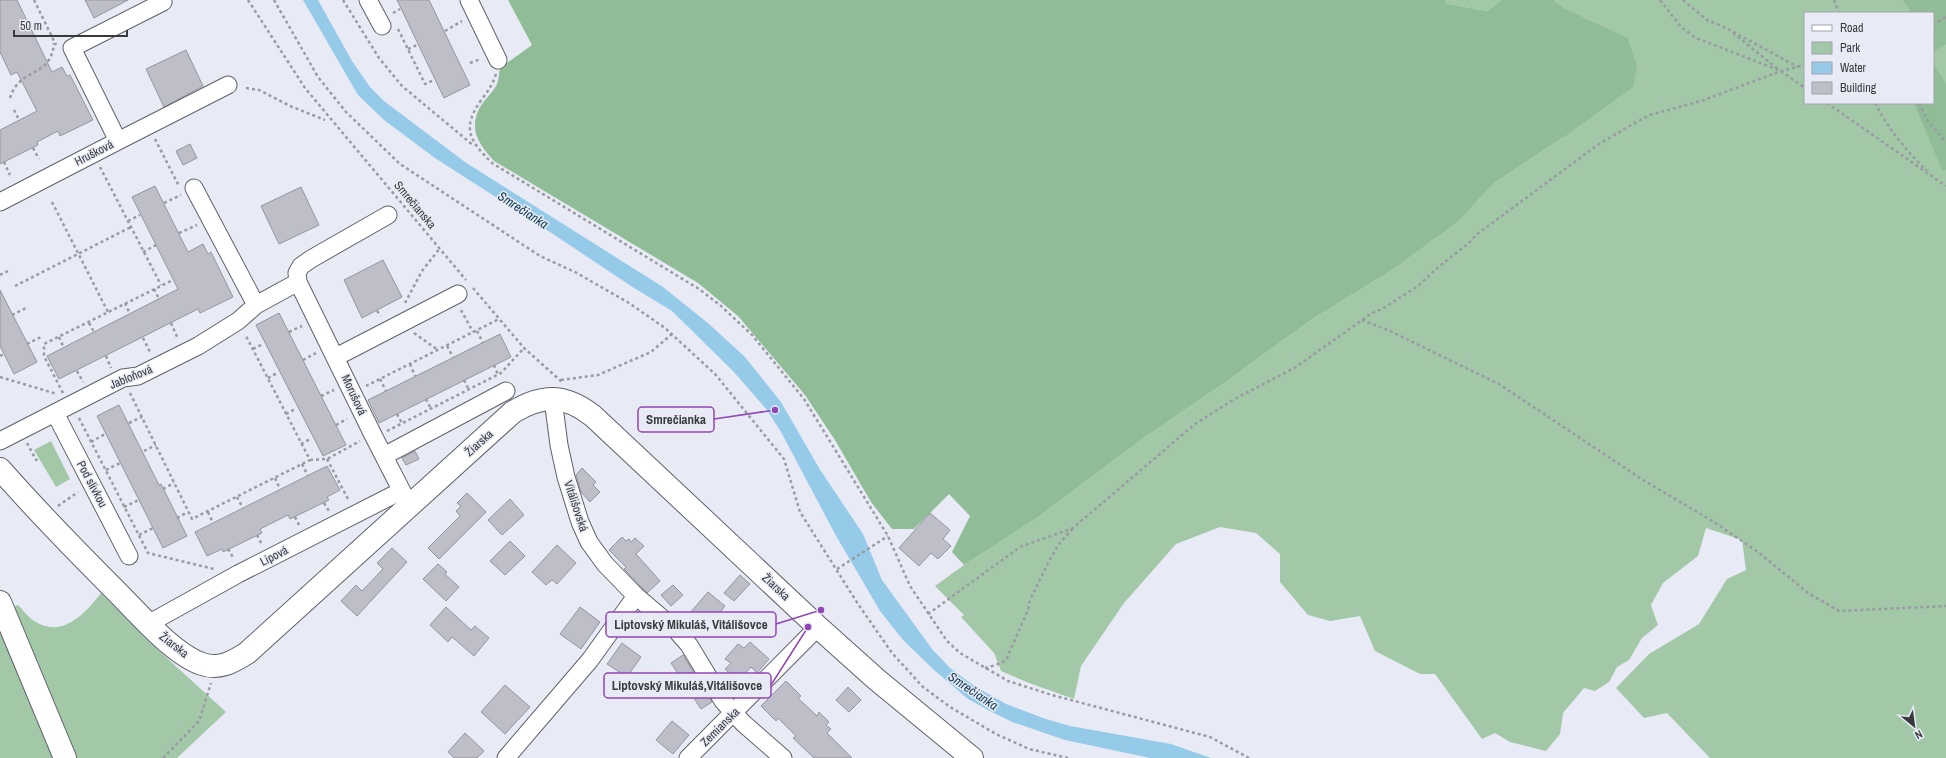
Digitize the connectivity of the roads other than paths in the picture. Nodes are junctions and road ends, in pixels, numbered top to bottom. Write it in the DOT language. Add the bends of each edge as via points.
graph roads {
  1 [pos="368,0"];
  2 [pos="469,0"];
  3 [pos="163,2"];
  4 [pos="390,23"];
  5 [pos="492,58"];
  6 [pos="228,85"];
  7 [pos="118,141"];
  8 [pos="194,188"];
  9 [pos="0,202"];
  10 [pos="388,215"];
  11 [pos="298,282"];
  12 [pos="459,301"];
  13 [pos="256,305"];
  14 [pos="336,357"];
  15 [pos="559,388"];
  16 [pos="506,391"];
  17 [pos="55,413"];
  18 [pos="0,441"];
  19 [pos="384,456"];
  20 [pos="0,469"];
  21 [pos="406,499"];
  22 [pos="129,556"];
  23 [pos="636,596"];
  24 [pos="0,602"];
  25 [pos="148,624"];
  26 [pos="818,627"];
  27 [pos="733,711"];
  28 [pos="65,758"];
  29 [pos="506,758"];
  30 [pos="688,758"];
  31 [pos="783,758"];
  32 [pos="972,758"];
  1 -- 4 [label="street"];
  2 -- 5 [label="street"];
  3 -- 7 [label="street, Hrušková" via="72,48"];
  6 -- 7 [label="street"];
  7 -- 9 [label="street, Hrušková"];
  8 -- 13 [label="street"];
  10 -- 11 [label="street" via="301,266 297,273"];
  11 -- 13 [label="street, Jabloňová"];
  11 -- 14 [label="street, Morušová"];
  12 -- 14 [label="street"];
  13 -- 17 [label="street, Jabloňová" via="238,321 198,346 138,376 118,375"];
  14 -- 19 [label="street, Morušová"];
  15 -- 21 [label="street, Žiarska" via="513,412"];
  15 -- 23 [label="street, Vitálišovská" via="559,445 580,522 589,542 605,564"];
  15 -- 26 [label="street, Žiarska"];
  16 -- 19 [label="street"];
  17 -- 18 [label="street, Jabloňová"];
  17 -- 22 [label="street, Pod slivkou"];
  19 -- 21 [label="street, Morušová"];
  20 -- 25 [label="street, Žiarska"];
  21 -- 25 [label="street, Lipová" via="356,514 236,567"];
  21 -- 25 [label="street, Žiarska" via="247,653 235,661 217,666 203,664 185,656"];
  23 -- 27 [label="street, Vitálišovská" via="689,644 723,701"];
  23 -- 29 [label="street" via="590,660"];
  24 -- 28 [label="street"];
  26 -- 27 [label="street, Zemianska" via="746,701"];
  26 -- 32 [label="street, Žiarska" via="876,679"];
  27 -- 30 [label="street, Zemianska"];
  27 -- 31 [label="street, Vitálišovská"];
}
